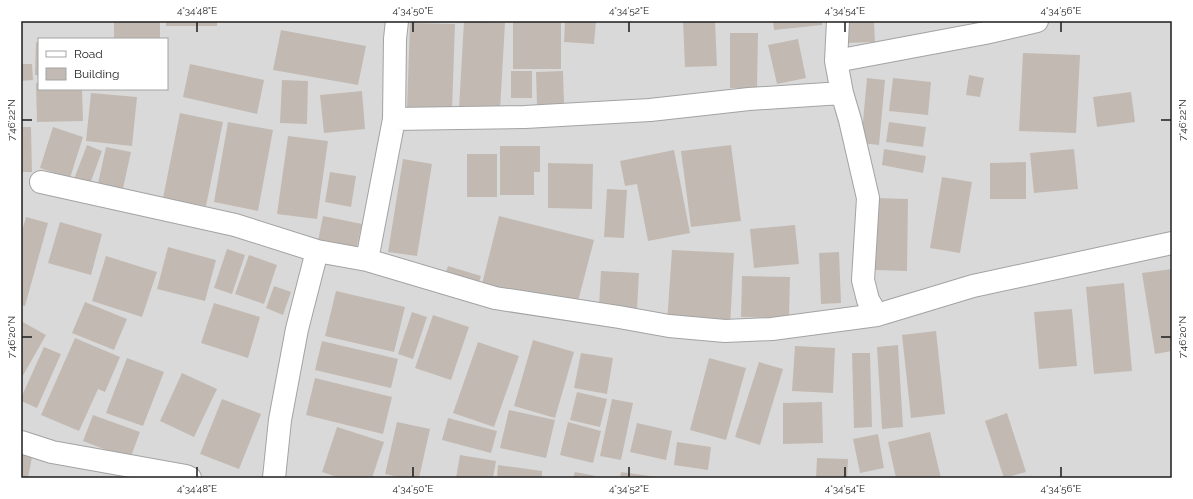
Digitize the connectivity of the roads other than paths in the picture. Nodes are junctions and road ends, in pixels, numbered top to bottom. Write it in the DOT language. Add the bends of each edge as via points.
graph roads {
  1 [pos="397,21"];
  2 [pos="838,21"];
  3 [pos="1037,21"];
  4 [pos="836,61"];
  5 [pos="842,93"];
  6 [pos="394,118"];
  7 [pos="41,182"];
  8 [pos="1172,243"];
  9 [pos="317,251"];
  10 [pos="367,260"];
  11 [pos="877,315"];
  12 [pos="21,442"];
  13 [pos="190,478"];
  14 [pos="274,478"];
  1 -- 6 [label="street"];
  2 -- 4 [label="street"];
  3 -- 4 [label="street"];
  4 -- 5 [label="street"];
  5 -- 6 [label="street" via="749,99 650,110 525,117"];
  5 -- 11 [label="street" via="868,198 863,280 868,300"];
  6 -- 10 [label="street"];
  7 -- 9 [label="street" via="236,225"];
  8 -- 11 [label="street" via="973,286"];
  9 -- 10 [label="street"];
  9 -- 14 [label="street" via="296,337 280,420"];
  10 -- 11 [label="street" via="495,298 669,326 724,332 772,329"];
  12 -- 13 [label="street" via="52,452"];
}
